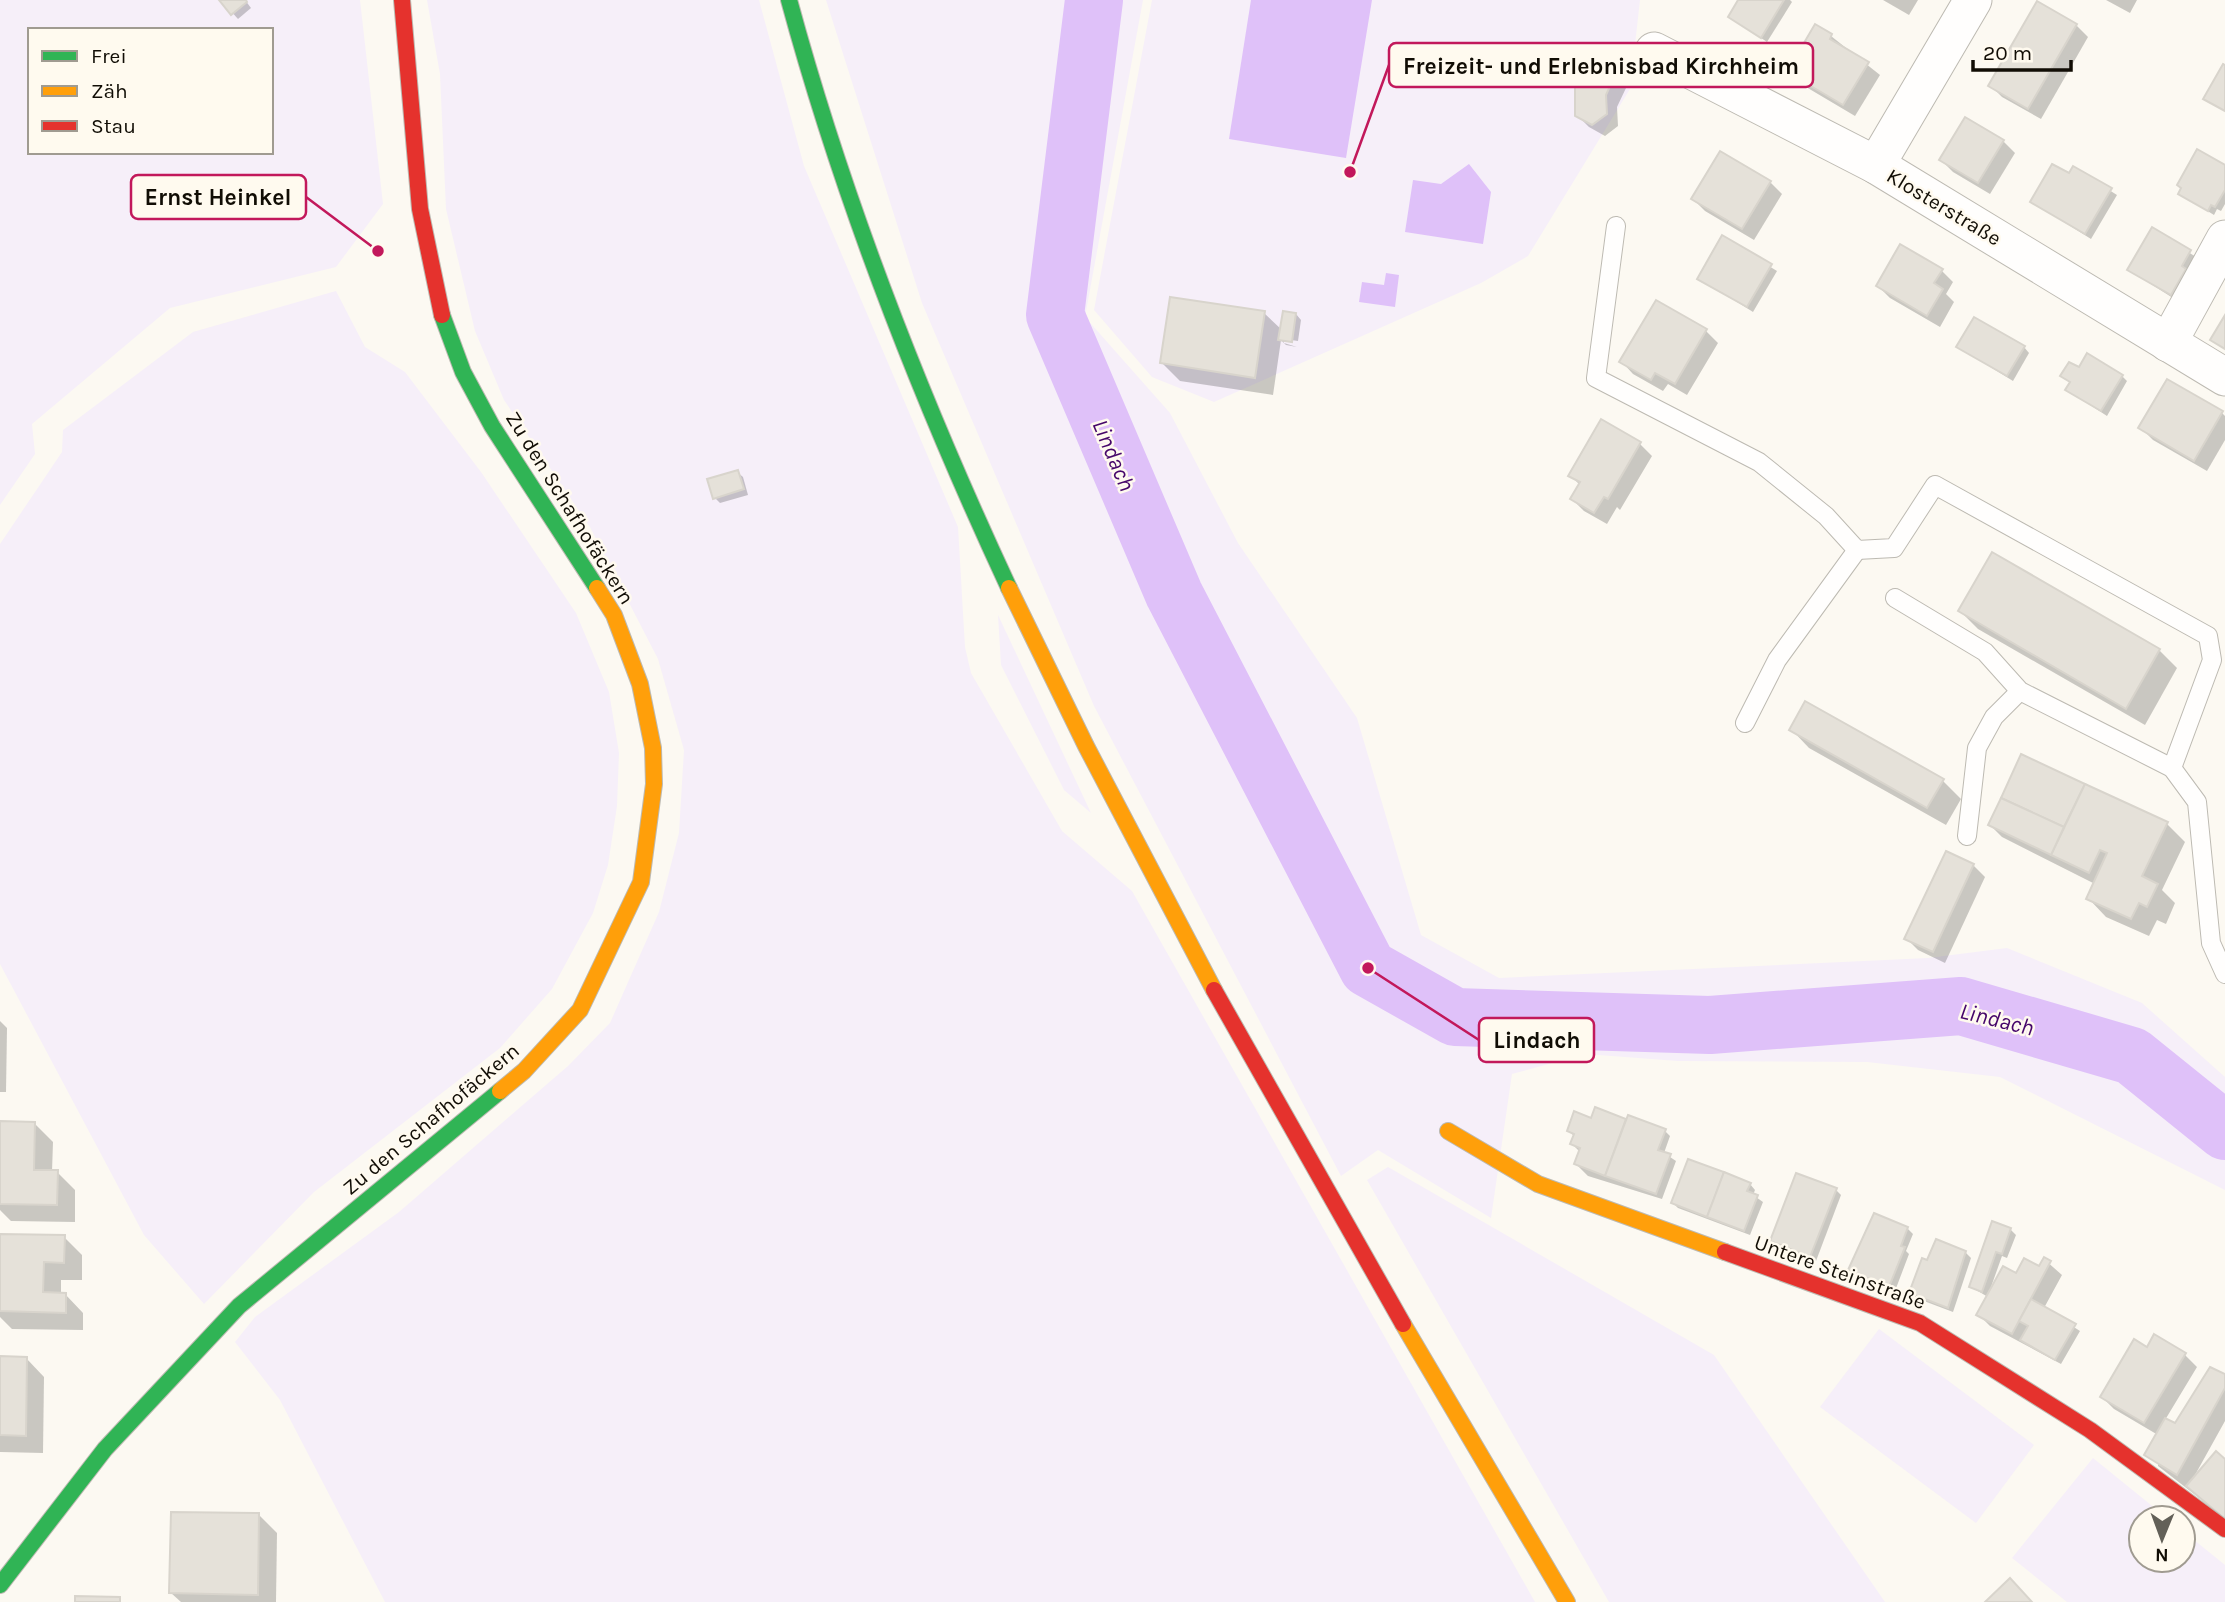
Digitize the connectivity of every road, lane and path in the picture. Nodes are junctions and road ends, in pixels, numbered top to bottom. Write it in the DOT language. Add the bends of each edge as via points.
graph roads {
  1 [pos="401,0"];
  2 [pos="789,0"];
  3 [pos="1973,0"];
  4 [pos="1654,51"];
  5 [pos="1876,165"];
  6 [pos="1616,226"];
  7 [pos="2225,239"];
  8 [pos="2168,344"];
  9 [pos="2225,377"];
  10 [pos="1857,550"];
  11 [pos="1895,598"];
  12 [pos="2020,691"];
  13 [pos="1745,723"];
  14 [pos="2172,768"];
  15 [pos="1967,836"];
  16 [pos="2225,974"];
  17 [pos="1448,1131"];
  18 [pos="2225,1530"];
  19 [pos="0,1585"];
  20 [pos="1567,1602"];
  1 -- 19 [label="street, Zu den Schafhofäckern" via="420,209 439,307 463,372 492,426 614,615 640,684 653,748 654,784 641,882 580,1010 533,1061 239,1306 105,1449"];
  2 -- 20 [label="street" via="865,245 961,484 1072,721 1143,862 1302,1146"];
  3 -- 5 [label="street"];
  4 -- 5 [label="street, Klosterstraße"];
  5 -- 8 [label="street, Klosterstraße"];
  6 -- 10 [label="lane" via="1597,378 1759,462 1826,516"];
  7 -- 8 [label="street"];
  8 -- 9 [label="street, Klosterstraße"];
  10 -- 13 [label="lane" via="1777,660"];
  10 -- 14 [label="lane" via="1894,548 1935,485 2208,636 2212,660"];
  11 -- 12 [label="lane" via="1984,652"];
  12 -- 14 [label="lane"];
  12 -- 15 [label="lane" via="1994,717 1977,748"];
  14 -- 16 [label="lane" via="2197,802 2211,943"];
  17 -- 18 [label="street, Untere Steinstraße" via="1538,1184 1920,1323 2090,1430"];
}
